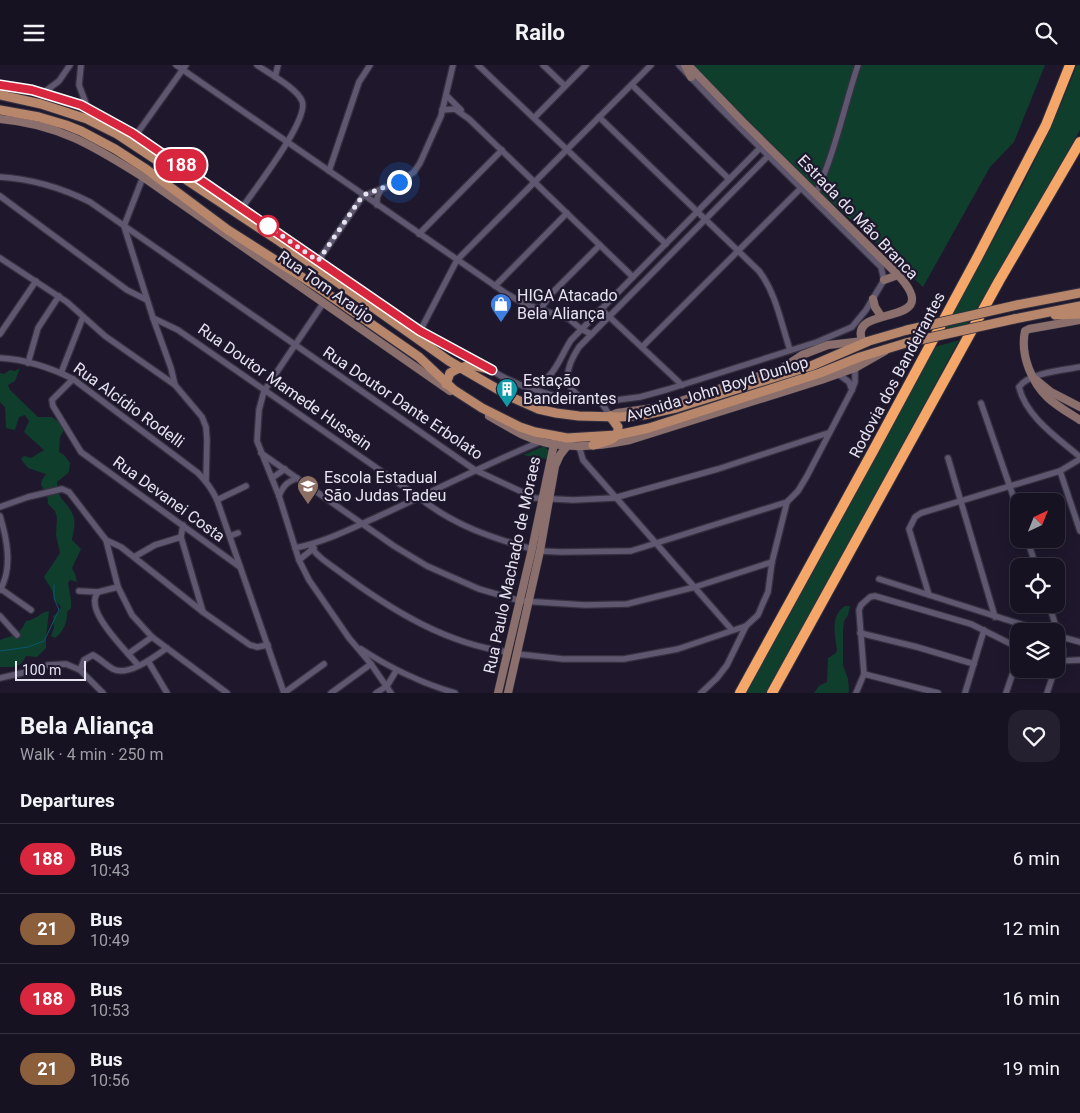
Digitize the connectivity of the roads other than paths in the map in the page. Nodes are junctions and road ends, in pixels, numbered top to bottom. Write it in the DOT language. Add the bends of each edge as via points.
graph roads {
  1 [pos="70,65"];
  2 [pos="81,65"];
  3 [pos="176,65"];
  4 [pos="257,65"];
  5 [pos="269,65"];
  6 [pos="278,65"];
  7 [pos="453,65"];
  8 [pos="478,65"];
  9 [pos="543,65"];
  10 [pos="586,65"];
  11 [pos="651,65"];
  12 [pos="679,65"];
  13 [pos="687,65"];
  14 [pos="858,65"];
  15 [pos="1070,65"];
  16 [pos="184,67"];
  17 [pos="367,67"];
  18 [pos="266,72"];
  19 [pos="274,77"];
  20 [pos="691,77"];
  21 [pos="0,85"];
  22 [pos="632,85"];
  23 [pos="565,86"];
  24 [pos="43,93"];
  25 [pos="0,95"];
  26 [pos="446,95"];
  27 [pos="88,109"];
  28 [pos="0,110"];
  29 [pos="442,110"];
  30 [pos="599,117"];
  31 [pos="534,118"];
  32 [pos="0,119"];
  33 [pos="469,119"];
  34 [pos="136,135"];
  35 [pos="287,142"];
  36 [pos="1080,142"];
  37 [pos="760,148"];
  38 [pos="566,149"];
  39 [pos="502,151"];
  40 [pos="163,153"];
  41 [pos="768,155"];
  42 [pos="329,171"];
  43 [pos="143,177"];
  44 [pos="0,178"];
  45 [pos="729,179"];
  46 [pos="188,180"];
  47 [pos="534,182"];
  48 [pos="801,188"];
  49 [pos="381,189"];
  50 [pos="816,193"];
  51 [pos="363,195"];
  52 [pos="0,196"];
  53 [pos="377,205"];
  54 [pos="242,207"];
  55 [pos="697,212"];
  56 [pos="567,213"];
  57 [pos="705,219"];
  58 [pos="124,226"];
  59 [pos="419,234"];
  60 [pos="666,244"];
  61 [pos="600,245"];
  62 [pos="738,251"];
  63 [pos="0,259"];
  64 [pos="457,260"];
  65 [pos="318,261"];
  66 [pos="898,275"];
  67 [pos="633,277"];
  68 [pos="884,280"];
  69 [pos="36,281"];
  70 [pos="495,286"];
  71 [pos="1080,293"];
  72 [pos="59,296"];
  73 [pos="873,299"];
  74 [pos="147,300"];
  75 [pos="324,302"];
  76 [pos="1080,306"];
  77 [pos="540,309"];
  78 [pos="601,309"];
  79 [pos="1046,313"];
  80 [pos="1080,314"];
  81 [pos="562,316"];
  82 [pos="594,316"];
  83 [pos="83,317"];
  84 [pos="609,317"];
  85 [pos="881,317"];
  86 [pos="152,318"];
  87 [pos="1080,320"];
  88 [pos="581,329"];
  89 [pos="420,331"];
  90 [pos="0,334"];
  91 [pos="591,334"];
  92 [pos="866,341"];
  93 [pos="817,342"];
  94 [pos="836,343"];
  95 [pos="294,346"];
  96 [pos="642,347"];
  97 [pos="891,347"];
  98 [pos="790,350"];
  99 [pos="0,358"];
  100 [pos="28,363"];
  101 [pos="1080,367"];
  102 [pos="459,368"];
  103 [pos="855,368"];
  104 [pos="665,369"];
  105 [pos="492,370"];
  106 [pos="61,373"];
  107 [pos="838,374"];
  108 [pos="1033,378"];
  109 [pos="73,379"];
  110 [pos="446,383"];
  111 [pos="175,385"];
  112 [pos="682,385"];
  113 [pos="523,386"];
  114 [pos="669,389"];
  115 [pos="852,390"];
  116 [pos="264,391"];
  117 [pos="456,393"];
  118 [pos="587,401"];
  119 [pos="601,402"];
  120 [pos="981,403"];
  121 [pos="1080,407"];
  122 [pos="489,414"];
  123 [pos="610,416"];
  124 [pos="1080,421"];
  125 [pos="828,433"];
  126 [pos="617,435"];
  127 [pos="542,441"];
  128 [pos="554,444"];
  129 [pos="593,445"];
  130 [pos="567,446"];
  131 [pos="579,446"];
  132 [pos="261,453"];
  133 [pos="948,458"];
  134 [pos="1080,458"];
  135 [pos="284,469"];
  136 [pos="475,470"];
  137 [pos="1060,471"];
  138 [pos="272,478"];
  139 [pos="297,478"];
  140 [pos="206,481"];
  141 [pos="246,486"];
  142 [pos="1010,486"];
  143 [pos="1012,493"];
  144 [pos="279,495"];
  145 [pos="420,497"];
  146 [pos="614,498"];
  147 [pos="546,499"];
  148 [pos="217,500"];
  149 [pos="960,501"];
  150 [pos="787,502"];
  151 [pos="0,507"];
  152 [pos="0,516"];
  153 [pos="362,523"];
  154 [pos="183,525"];
  155 [pos="1080,531"];
  156 [pos="238,533"];
  157 [pos="230,536"];
  158 [pos="181,537"];
  159 [pos="106,540"];
  160 [pos="656,544"];
  161 [pos="312,547"];
  162 [pos="295,548"];
  163 [pos="536,550"];
  164 [pos="134,557"];
  165 [pos="299,560"];
  166 [pos="772,562"];
  167 [pos="241,568"];
  168 [pos="879,579"];
  169 [pos="1,587"];
  170 [pos="118,587"];
  171 [pos="695,587"];
  172 [pos="80,591"];
  173 [pos="98,592"];
  174 [pos="929,595"];
  175 [pos="525,601"];
  176 [pos="31,609"];
  177 [pos="204,612"];
  178 [pos="0,616"];
  179 [pos="995,617"];
  180 [pos="1015,623"];
  181 [pos="746,626"];
  182 [pos="732,630"];
  183 [pos="984,630"];
  184 [pos="860,633"];
  185 [pos="17,635"];
  186 [pos="152,637"];
  187 [pos="1065,638"];
  188 [pos="1080,642"];
  189 [pos="1010,643"];
  190 [pos="268,645"];
  191 [pos="355,645"];
  192 [pos="167,648"];
  193 [pos="508,652"];
  194 [pos="128,654"];
  195 [pos="517,654"];
  196 [pos="1080,660"];
  197 [pos="148,661"];
  198 [pos="382,663"];
  199 [pos="1065,663"];
  200 [pos="324,664"];
  201 [pos="371,664"];
  202 [pos="138,665"];
  203 [pos="974,665"];
  204 [pos="80,670"];
  205 [pos="396,671"];
  206 [pos="864,674"];
  207 [pos="0,678"];
  208 [pos="1011,678"];
  209 [pos="1052,678"];
  210 [pos="387,686"];
  211 [pos="103,693"];
  212 [pos="167,693"];
  213 [pos="227,693"];
  214 [pos="284,693"];
  215 [pos="331,693"];
  216 [pos="376,693"];
  217 [pos="391,693"];
  218 [pos="455,693"];
  219 [pos="498,693"];
  220 [pos="508,693"];
  221 [pos="701,693"];
  222 [pos="740,693"];
  223 [pos="772,693"];
  224 [pos="856,693"];
  225 [pos="938,693"];
  226 [pos="965,693"];
  227 [pos="1006,693"];
  228 [pos="1047,693"];
  1 -- 24 [label="street" via="59,81"];
  2 -- 27 [label="street" via="79,85"];
  3 -- 16 [label="street"];
  4 -- 18 [label="street"];
  5 -- 18 [label="street"];
  6 -- 19 [label="street"];
  7 -- 26 [label="street"];
  8 -- 31 [label="street"];
  9 -- 23 [label="street"];
  10 -- 23 [label="street"];
  11 -- 22 [label="street"];
  12 -- 20 [label="street"];
  13 -- 20 [label="main road"];
  13 -- 50 [label="main road, Estrada do Mão Branca"];
  14 -- 50 [label="street" via="828,168"];
  15 -- 222 [label="highway, Rodovia dos Bandeirantes" via="1046,125 977,258"];
  16 -- 34 [label="street"];
  16 -- 35 [label="street"];
  17 -- 42 [label="street"];
  18 -- 19 [label="street"];
  19 -- 35 [label="street" via="297,94 304,104 299,125"];
  20 -- 37 [label="street"];
  21 -- 24 [label="street"];
  22 -- 30 [label="street"];
  22 -- 45 [label="street"];
  23 -- 31 [label="street"];
  24 -- 27 [label="street"];
  25 -- 46 [label="main road, Avenida John Boyd Dunlop" via="87,119 117,134"];
  26 -- 29 [label="street"];
  26 -- 33 [label="street"];
  27 -- 34 [label="street"];
  28 -- 110 [label="main road, Avenida John Boyd Dunlop" via="66,125 115,149 221,225 319,287 424,361"];
  29 -- 33 [label="street" via="456,109"];
  29 -- 49 [label="street" via="414,171"];
  30 -- 38 [label="street"];
  30 -- 55 [label="street"];
  31 -- 38 [label="street"];
  32 -- 43 [label="main road, Rua Tom Araújo" via="51,128 96,147"];
  33 -- 39 [label="street"];
  34 -- 40 [label="street"];
  35 -- 42 [label="street"];
  35 -- 54 [label="street"];
  36 -- 223 [label="highway" via="999,281"];
  37 -- 41 [label="street"];
  37 -- 45 [label="street"];
  38 -- 47 [label="street"];
  38 -- 60 [label="street"];
  39 -- 47 [label="street"];
  39 -- 59 [label="street"];
  40 -- 46 [label="main road"];
  40 -- 54 [label="street"];
  41 -- 48 [label="street"];
  41 -- 57 [label="street"];
  42 -- 51 [label="street"];
  43 -- 58 [label="street"];
  43 -- 75 [label="main road, Rua Tom Araújo"];
  44 -- 58 [label="street, Rua Doutor Dante Erbolato" via="22,179 68,191"];
  45 -- 55 [label="street"];
  46 -- 102 [label="main road, Avenida John Boyd Dunlop"];
  47 -- 56 [label="street"];
  47 -- 64 [label="street"];
  48 -- 62 [label="street"];
  48 -- 68 [label="street" via="881,267"];
  49 -- 51 [label="street"];
  49 -- 53 [label="street"];
  50 -- 66 [label="main road, Estrada do Mão Branca"];
  51 -- 53 [label="street"];
  51 -- 65 [label="street"];
  52 -- 74 [label="street" via="127,290"];
  53 -- 59 [label="street"];
  54 -- 65 [label="street"];
  55 -- 57 [label="street"];
  55 -- 60 [label="street"];
  56 -- 61 [label="street"];
  56 -- 70 [label="street"];
  57 -- 62 [label="street"];
  57 -- 84 [label="street"];
  58 -- 74 [label="street"];
  58 -- 95 [label="street, Rua Doutor Dante Erbolato"];
  59 -- 64 [label="street"];
  60 -- 67 [label="street"];
  61 -- 67 [label="street"];
  61 -- 77 [label="street"];
  62 -- 96 [label="street"];
  62 -- 98 [label="street" via="772,291"];
  63 -- 69 [label="street"];
  64 -- 70 [label="street"];
  64 -- 89 [label="street"];
  65 -- 89 [label="street"];
  66 -- 68 [label="main road"];
  66 -- 85 [label="main road, Estrada do Mão Branca" via="911,292 912,301 901,313"];
  67 -- 78 [label="street"];
  68 -- 73 [label="street"];
  69 -- 72 [label="street"];
  69 -- 90 [label="street"];
  70 -- 77 [label="street"];
  71 -- 92 [label="main road, Avenida John Boyd Dunlop, bridge"];
  72 -- 83 [label="street"];
  72 -- 100 [label="street" via="38,328"];
  73 -- 85 [label="main road"];
  73 -- 93 [label="street" via="852,327"];
  74 -- 86 [label="street"];
  75 -- 95 [label="street"];
  75 -- 117 [label="main road, Rua Tom Araújo"];
  76 -- 79 [label="main road, Avenida John Boyd Dunlop"];
  77 -- 81 [label="street"];
  78 -- 82 [label="street"];
  78 -- 84 [label="street"];
  79 -- 80 [label="main road"];
  79 -- 97 [label="main road, Avenida John Boyd Dunlop, bridge"];
  81 -- 82 [label="street"];
  81 -- 88 [label="street"];
  82 -- 88 [label="street"];
  83 -- 106 [label="street"];
  83 -- 111 [label="street"];
  84 -- 91 [label="street"];
  84 -- 96 [label="street"];
  85 -- 92 [label="main road, Estrada do Mão Branca" via="864,325 860,335"];
  86 -- 111 [label="street"];
  86 -- 116 [label="street, Rua Doutor Mamede Hussein" via="178,330"];
  87 -- 108 [label="main road" via="1025,331 1025,359"];
  88 -- 91 [label="street"];
  88 -- 113 [label="street" via="548,379"];
  89 -- 105 [label="street"];
  91 -- 118 [label="street" via="574,355 567,371 572,389"];
  92 -- 94 [label="main road"];
  92 -- 123 [label="main road, Avenida John Boyd Dunlop" via="811,366 676,408 644,415"];
  93 -- 94 [label="street"];
  93 -- 98 [label="street"];
  94 -- 123 [label="main road" via="802,355 780,369 674,403"];
  95 -- 116 [label="street"];
  95 -- 136 [label="street, Rua Doutor Dante Erbolato"];
  96 -- 104 [label="street"];
  97 -- 103 [label="main road"];
  97 -- 126 [label="main road, Avenida John Boyd Dunlop" via="683,418"];
  98 -- 112 [label="street"];
  99 -- 100 [label="street, Rua Alcídio Rodelli"];
  100 -- 106 [label="street, Rua Alcídio Rodelli"];
  101 -- 108 [label="street"];
  102 -- 105 [label="main road" via="474,365"];
  102 -- 110 [label="main road" via="450,373"];
  102 -- 123 [label="main road, Avenida John Boyd Dunlop" via="538,409 579,416"];
  103 -- 107 [label="main road"];
  103 -- 115 [label="street"];
  104 -- 112 [label="street"];
  104 -- 114 [label="street" via="669,375"];
  105 -- 113 [label="street"];
  106 -- 109 [label="street, Rua Alcídio Rodelli"];
  107 -- 115 [label="street" via="849,382"];
  107 -- 129 [label="main road" via="630,440"];
  108 -- 121 [label="main road"];
  108 -- 124 [label="main road" via="1045,395"];
  108 -- 134 [label="street" via="1018,387 1026,406"];
  109 -- 140 [label="street, Rua Alcídio Rodelli"];
  109 -- 154 [label="street, Rua Devanei Costa" via="52,401 81,452"];
  110 -- 117 [label="main road, Avenida John Boyd Dunlop"];
  111 -- 140 [label="street" via="202,417 206,427"];
  112 -- 114 [label="street"];
  113 -- 118 [label="street"];
  114 -- 119 [label="street"];
  115 -- 125 [label="street"];
  116 -- 132 [label="street" via="257,428"];
  116 -- 145 [label="street, Rua Doutor Mamede Hussein"];
  117 -- 122 [label="main road, Avenida John Boyd Dunlop"];
  118 -- 119 [label="street"];
  119 -- 123 [label="street"];
  120 -- 142 [label="street"];
  122 -- 126 [label="main road, Avenida John Boyd Dunlop" via="551,436"];
  122 -- 127 [label="main road" via="524,436"];
  123 -- 126 [label="main road" via="617,425"];
  125 -- 146 [label="street, Rua Doutor Dante Erbolato"];
  125 -- 150 [label="street" via="798,491"];
  126 -- 129 [label="main road" via="612,440"];
  127 -- 128 [label="main road"];
  127 -- 136 [label="street"];
  128 -- 130 [label="main road"];
  128 -- 147 [label="main road, Rua Paulo Machado de Moraes"];
  129 -- 131 [label="main road"];
  130 -- 131 [label="main road"];
  130 -- 147 [label="main road, Rua Paulo Machado de Moraes" via="555,467"];
  131 -- 146 [label="street" via="583,461"];
  132 -- 135 [label="street"];
  132 -- 138 [label="street"];
  133 -- 149 [label="street"];
  134 -- 137 [label="street"];
  135 -- 138 [label="street"];
  135 -- 139 [label="street"];
  136 -- 145 [label="street"];
  136 -- 147 [label="street, Rua Doutor Dante Erbolato" via="522,493"];
  137 -- 142 [label="street"];
  137 -- 155 [label="street"];
  138 -- 144 [label="street"];
  139 -- 144 [label="street" via="288,482"];
  139 -- 153 [label="street"];
  140 -- 148 [label="street"];
  141 -- 148 [label="street"];
  142 -- 143 [label="street"];
  142 -- 149 [label="street"];
  144 -- 162 [label="street"];
  145 -- 153 [label="street"];
  145 -- 163 [label="street, Rua Doutor Mamede Hussein" via="435,510 476,531"];
  146 -- 147 [label="street, Rua Doutor Dante Erbolato"];
  146 -- 160 [label="street"];
  147 -- 163 [label="main road, Rua Paulo Machado de Moraes"];
  148 -- 157 [label="street"];
  149 -- 174 [label="street" via="921,513 909,529"];
  149 -- 179 [label="street"];
  150 -- 160 [label="street, Rua Doutor Mamede Hussein"];
  150 -- 166 [label="street"];
  151 -- 159 [label="street" via="64,490 74,497"];
  152 -- 169 [label="street" via="8,553"];
  153 -- 161 [label="street"];
  153 -- 175 [label="street" via="435,570 479,589"];
  154 -- 158 [label="street"];
  154 -- 167 [label="street, Rua Devanei Costa"];
  156 -- 157 [label="street"];
  157 -- 167 [label="street"];
  158 -- 164 [label="street" via="154,545"];
  158 -- 177 [label="street"];
  159 -- 164 [label="street"];
  159 -- 170 [label="street"];
  160 -- 163 [label="street, Rua Doutor Mamede Hussein" via="631,551"];
  160 -- 171 [label="street"];
  161 -- 162 [label="street"];
  161 -- 165 [label="street"];
  161 -- 193 [label="street" via="377,599 406,616 454,638"];
  162 -- 165 [label="street"];
  163 -- 175 [label="main road, Rua Paulo Machado de Moraes"];
  164 -- 177 [label="street"];
  165 -- 191 [label="street" via="318,595"];
  166 -- 171 [label="street"];
  166 -- 181 [label="street" via="764,603 758,615"];
  167 -- 190 [label="street"];
  168 -- 174 [label="street"];
  169 -- 176 [label="street"];
  170 -- 173 [label="street"];
  170 -- 186 [label="street" via="132,615"];
  171 -- 175 [label="street" via="627,603 585,605"];
  171 -- 182 [label="street"];
  172 -- 173 [label="street"];
  173 -- 194 [label="street" via="94,601 96,609"];
  174 -- 179 [label="street"];
  175 -- 193 [label="main road, Rua Paulo Machado de Moraes"];
  175 -- 195 [label="main road, Rua Paulo Machado de Moraes"];
  177 -- 190 [label="street" via="250,645"];
  178 -- 185 [label="street"];
  179 -- 180 [label="street"];
  181 -- 182 [label="street"];
  181 -- 221 [label="street" via="727,665"];
  182 -- 195 [label="street" via="678,649 624,659 563,659"];
  183 -- 184 [label="street" via="875,596 866,600 859,610"];
  183 -- 189 [label="street"];
  183 -- 203 [label="street"];
  184 -- 203 [label="street"];
  184 -- 206 [label="street"];
  186 -- 192 [label="street"];
  186 -- 194 [label="street"];
  187 -- 188 [label="street"];
  190 -- 214 [label="street"];
  191 -- 198 [label="street"];
  191 -- 201 [label="street"];
  192 -- 197 [label="street"];
  192 -- 213 [label="street"];
  193 -- 219 [label="main road, Rua Paulo Machado de Moraes"];
  194 -- 202 [label="street"];
  195 -- 220 [label="main road, Rua Paulo Machado de Moraes"];
  196 -- 199 [label="street"];
  197 -- 202 [label="street"];
  197 -- 212 [label="street"];
  198 -- 201 [label="street"];
  198 -- 205 [label="street"];
  200 -- 214 [label="street"];
  201 -- 210 [label="street"];
  201 -- 215 [label="street"];
  202 -- 204 [label="street" via="120,672 93,655 84,660"];
  203 -- 226 [label="street"];
  204 -- 207 [label="street" via="58,664"];
  204 -- 211 [label="street"];
  205 -- 210 [label="street"];
  205 -- 218 [label="street"];
  206 -- 224 [label="street"];
  206 -- 225 [label="street"];
  208 -- 227 [label="street"];
  209 -- 228 [label="street"];
  210 -- 216 [label="street"];
  210 -- 217 [label="street"];
}
